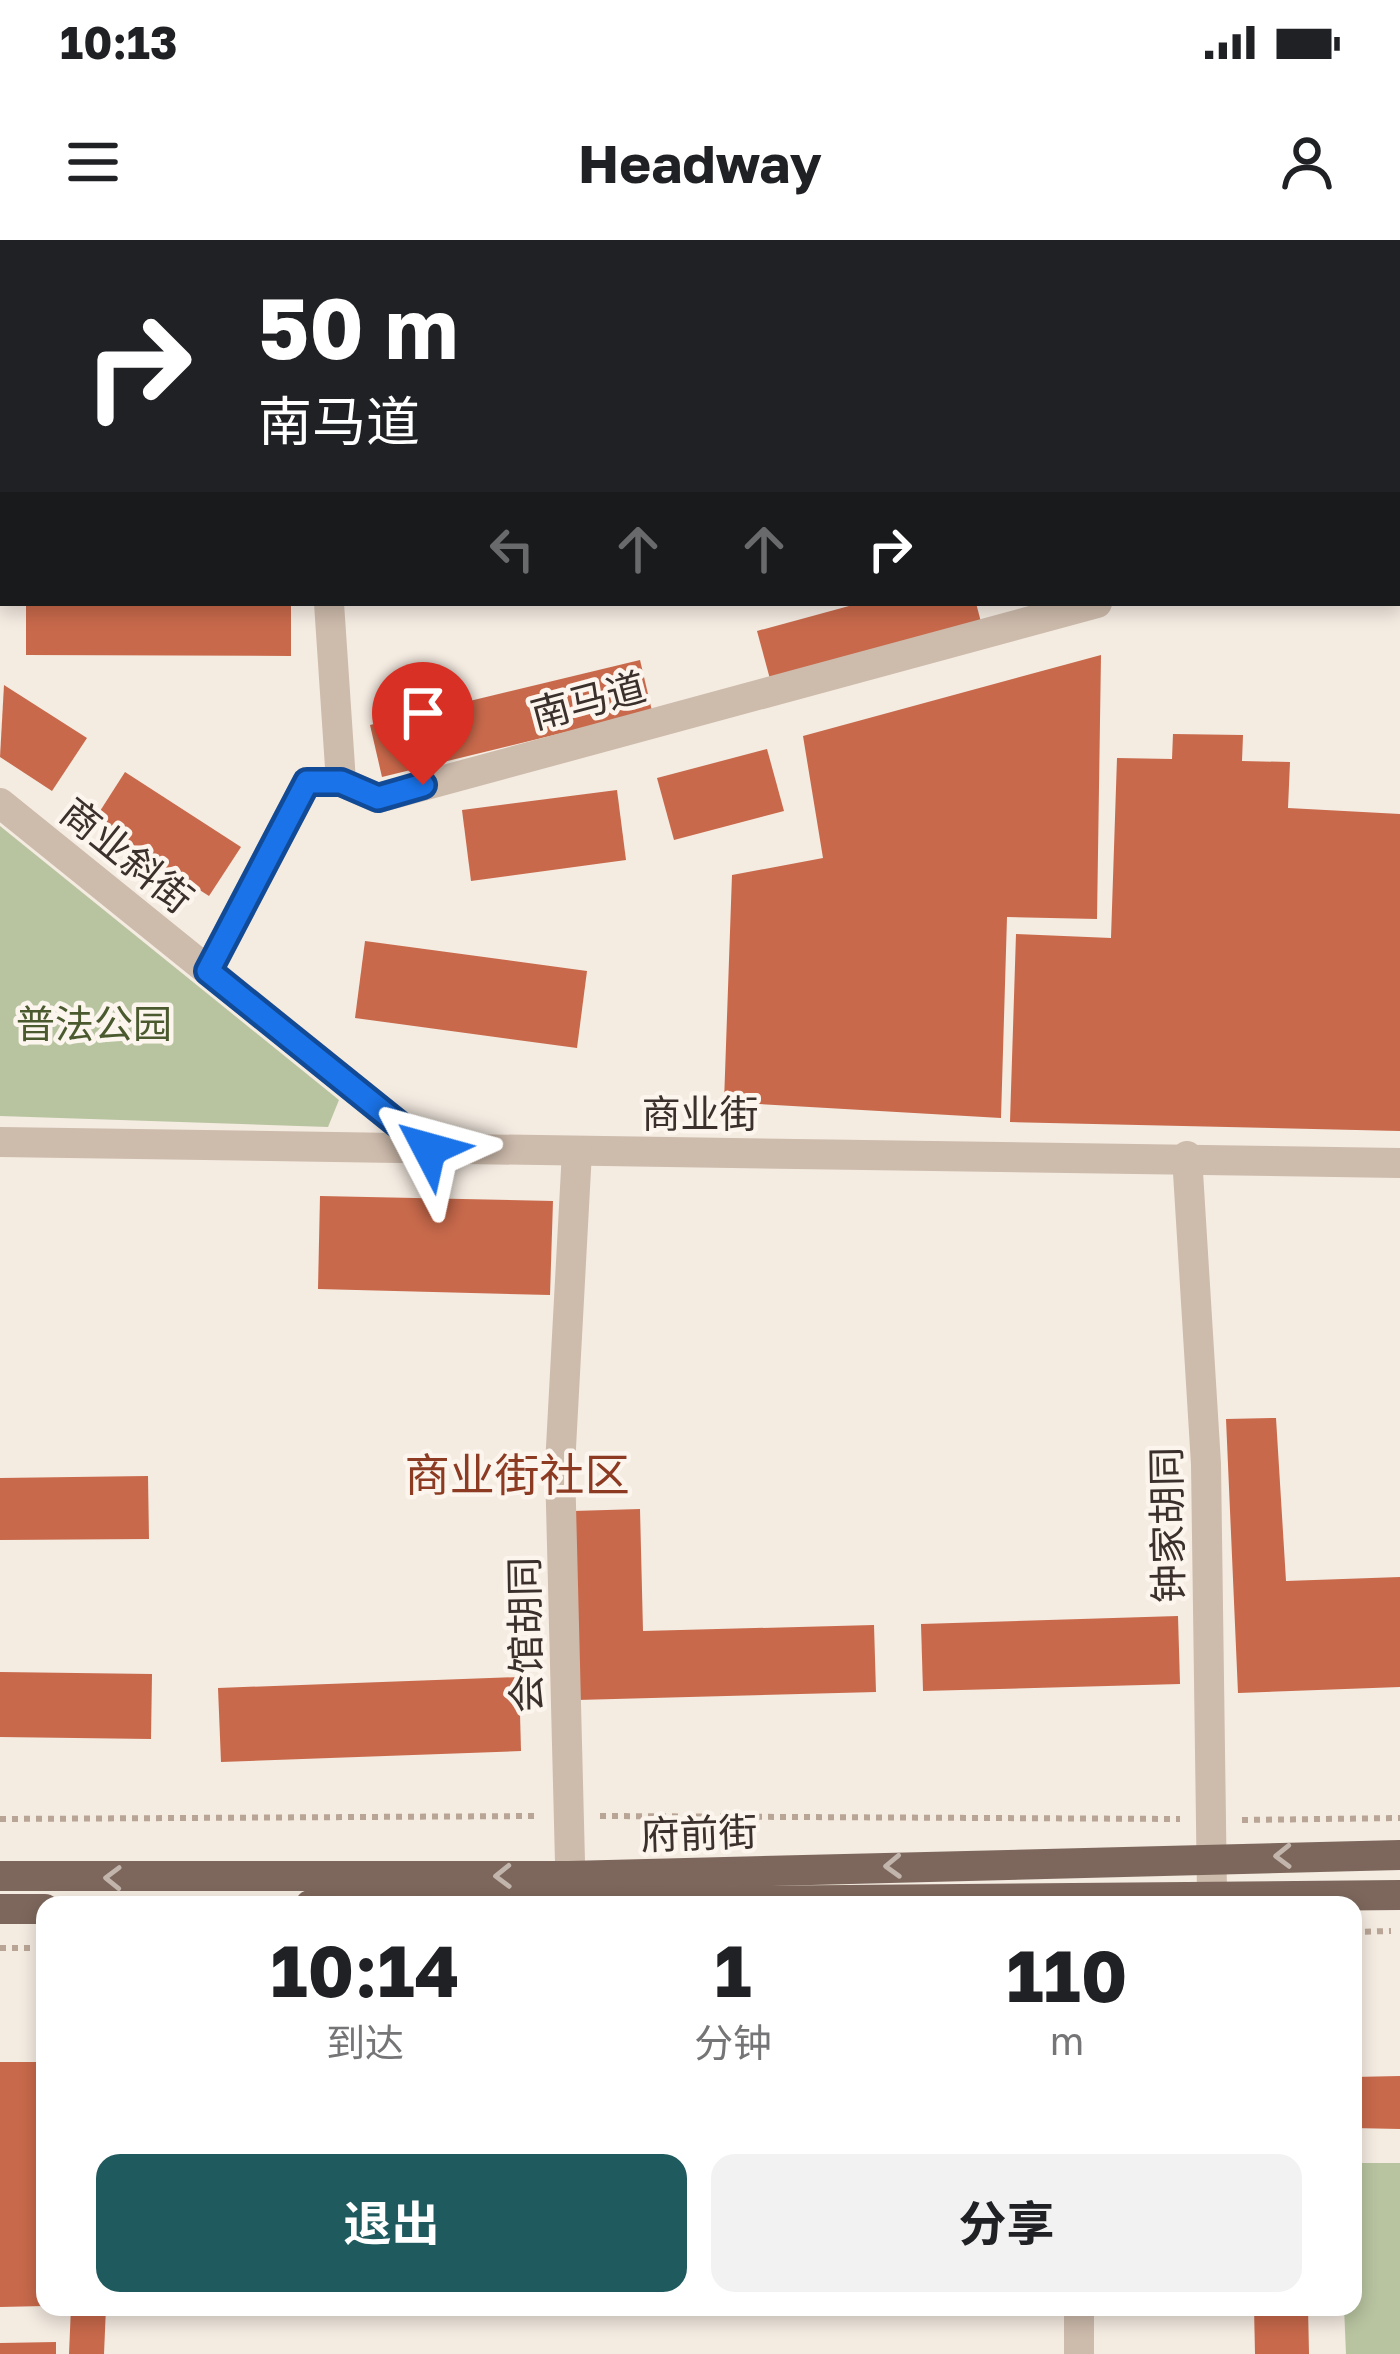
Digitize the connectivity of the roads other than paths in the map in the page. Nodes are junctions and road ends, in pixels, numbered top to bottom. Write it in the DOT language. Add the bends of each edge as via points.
graph roads {
  1 [pos="329,606"];
  2 [pos="1086,606"];
  3 [pos="341,782"];
  4 [pos="0,802"];
  5 [pos="208,971"];
  6 [pos="0,1142"];
  7 [pos="429,1149"];
  8 [pos="578,1151"];
  9 [pos="1187,1156"];
  10 [pos="1400,1163"];
  11 [pos="1400,1855"];
  12 [pos="1212,1856"];
  13 [pos="0,1876"];
  14 [pos="570,1888"];
  15 [pos="1212,1894"];
  16 [pos="1400,1895"];
  17 [pos="448,1896"];
  18 [pos="909,1896"];
  19 [pos="1167,1896"];
  20 [pos="0,1909"];
  21 [pos="36,1909"];
  22 [pos="1079,2316"];
  23 [pos="1079,2354"];
  1 -- 3 [label="street"];
  2 -- 3 [label="street, 南马道" via="378,798"];
  3 -- 5 [label="street" via="307,782"];
  4 -- 5 [label="street, 商业斜街"];
  5 -- 7 [label="street, 商业斜街"];
  6 -- 7 [label="street, 商业街"];
  7 -- 8 [label="street, 商业街"];
  8 -- 9 [label="street, 商业街"];
  8 -- 14 [label="street, 会馆胡同" via="560,1466"];
  9 -- 10 [label="street, 商业街"];
  9 -- 12 [label="street, 钟家胡同" via="1206,1465"];
  11 -- 12 [label="main road, 府前街, one-way"];
  12 -- 14 [label="main road, 府前街, one-way"];
  12 -- 15 [label="street, 钟家胡同"];
  14 -- 13 [label="main road, 府前街, one-way"];
  14 -- 17 [label="main road, 府前街"];
  14 -- 18 [label="main road, 府前街"];
  15 -- 16 [label="main road, 府前街"];
  15 -- 19 [label="main road, 府前街"];
  20 -- 21 [label="main road"];
  22 -- 23 [label="street"];
}
